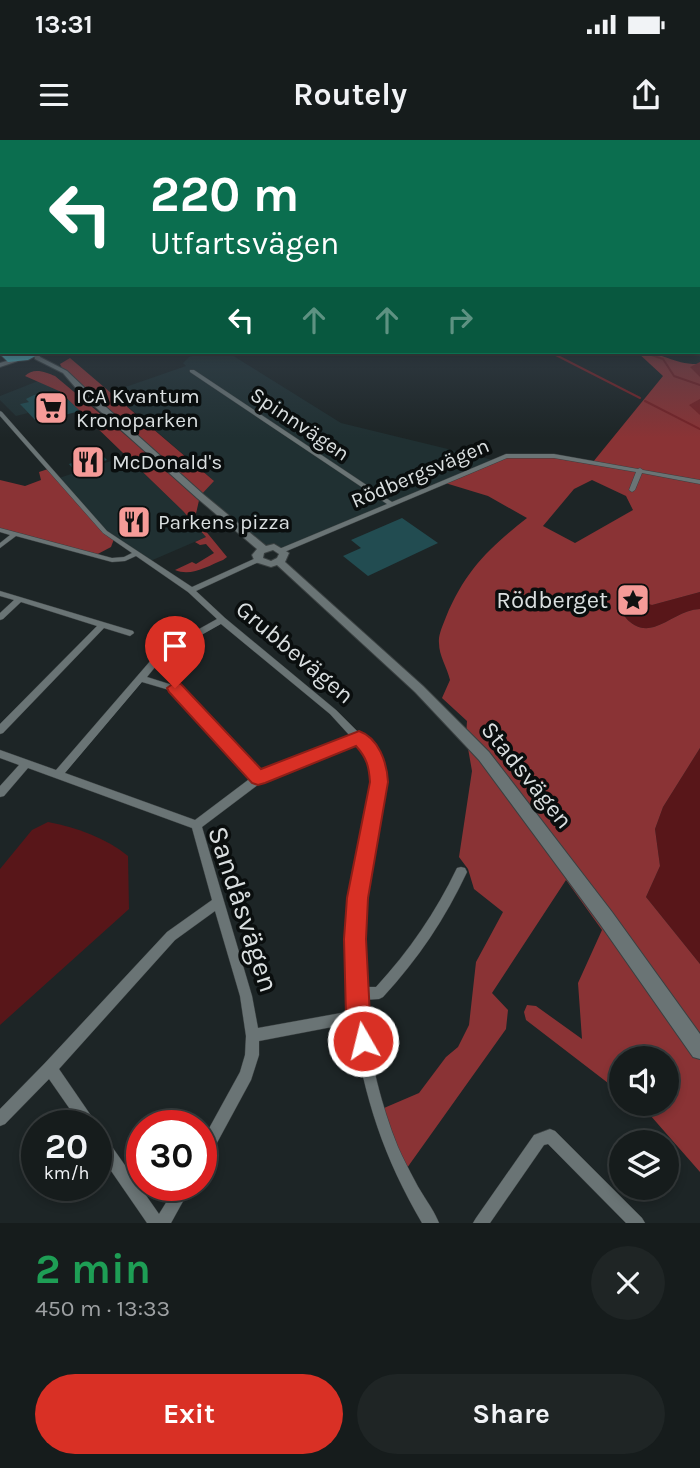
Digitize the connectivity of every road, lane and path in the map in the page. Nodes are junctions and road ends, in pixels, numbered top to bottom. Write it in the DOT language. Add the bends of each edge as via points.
graph roads {
  1 [pos="34,354"];
  2 [pos="38,354"];
  3 [pos="4,357"];
  4 [pos="18,360"];
  5 [pos="45,362"];
  6 [pos="192,371"];
  7 [pos="0,413"];
  8 [pos="640,470"];
  9 [pos="700,482"];
  10 [pos="632,490"];
  11 [pos="391,504"];
  12 [pos="0,530"];
  13 [pos="15,534"];
  14 [pos="0,546"];
  15 [pos="263,549"];
  16 [pos="135,554"];
  17 [pos="281,556"];
  18 [pos="259,560"];
  19 [pos="191,590"];
  20 [pos="0,593"];
  21 [pos="20,599"];
  22 [pos="0,617"];
  23 [pos="222,620"];
  24 [pos="103,624"];
  25 [pos="130,633"];
  26 [pos="141,678"];
  27 [pos="0,730"];
  28 [pos="359,738"];
  29 [pos="0,754"];
  30 [pos="26,764"];
  31 [pos="58,775"];
  32 [pos="258,778"];
  33 [pos="0,793"];
  34 [pos="196,825"];
  35 [pos="461,872"];
  36 [pos="219,902"];
  37 [pos="358,994"];
  38 [pos="358,1016"];
  39 [pos="253,1036"];
  40 [pos="700,1050"];
  41 [pos="50,1068"];
  42 [pos="79,1110"];
  43 [pos="0,1119"];
  44 [pos="217,1128"];
  45 [pos="112,1159"];
  46 [pos="175,1201"];
  47 [pos="156,1223"];
  48 [pos="162,1223"];
  49 [pos="431,1223"];
  50 [pos="481,1223"];
  51 [pos="637,1223"];
  1 -- 4 [label="highway"];
  2 -- 5 [label="main road"];
  3 -- 4 [label="highway"];
  4 -- 5 [label="main road"];
  5 -- 15 [label="main road" via="71,376"];
  6 -- 11 [label="street, Spinnvägen"];
  7 -- 16 [label="street, Grubbevägen" via="97,525"];
  8 -- 9 [label="street, Rödbergsvägen"];
  8 -- 10 [label="street"];
  8 -- 11 [label="street, Rödbergsvägen" via="554,456 506,456"];
  11 -- 17 [label="street, Rödbergsvägen"];
  12 -- 13 [label="street"];
  13 -- 14 [label="street"];
  13 -- 16 [label="street" via="106,559 121,560"];
  15 -- 17 [label="main road" via="274,547"];
  15 -- 18 [label="main road" via="257,555"];
  16 -- 19 [label="street, Grubbevägen"];
  17 -- 18 [label="main road" via="268,564"];
  17 -- 40 [label="main road, Stadsvägen" via="484,757"];
  18 -- 19 [label="street"];
  19 -- 23 [label="street, Grubbevägen"];
  20 -- 21 [label="street"];
  21 -- 22 [label="street"];
  21 -- 24 [label="street"];
  23 -- 26 [label="street" via="168,649"];
  23 -- 28 [label="street, Grubbevägen"];
  24 -- 25 [label="street"];
  24 -- 27 [label="street"];
  26 -- 31 [label="street"];
  26 -- 32 [label="street" via="179,690"];
  28 -- 32 [label="street"];
  28 -- 37 [label="street, Grubbevägen" via="378,766 379,782 357,898"];
  29 -- 30 [label="street, Sandåsvägen"];
  30 -- 31 [label="street, Sandåsvägen"];
  30 -- 33 [label="street"];
  31 -- 34 [label="street, Sandåsvägen"];
  32 -- 34 [label="street"];
  34 -- 36 [label="street, Sandåsvägen"];
  35 -- 37 [label="street" via="414,956 379,993"];
  36 -- 39 [label="street, Sandåsvägen"];
  36 -- 41 [label="street" via="171,936"];
  37 -- 38 [label="street, Grubbevägen"];
  38 -- 39 [label="street"];
  38 -- 49 [label="street, Grubbevägen" via="386,1142"];
  39 -- 44 [label="street, Sandåsvägen" via="246,1075"];
  41 -- 42 [label="street"];
  41 -- 43 [label="street"];
  45 -- 47 [label="street"];
  46 -- 48 [label="street"];
  50 -- 51 [label="street" via="539,1140 550,1136"];
}
